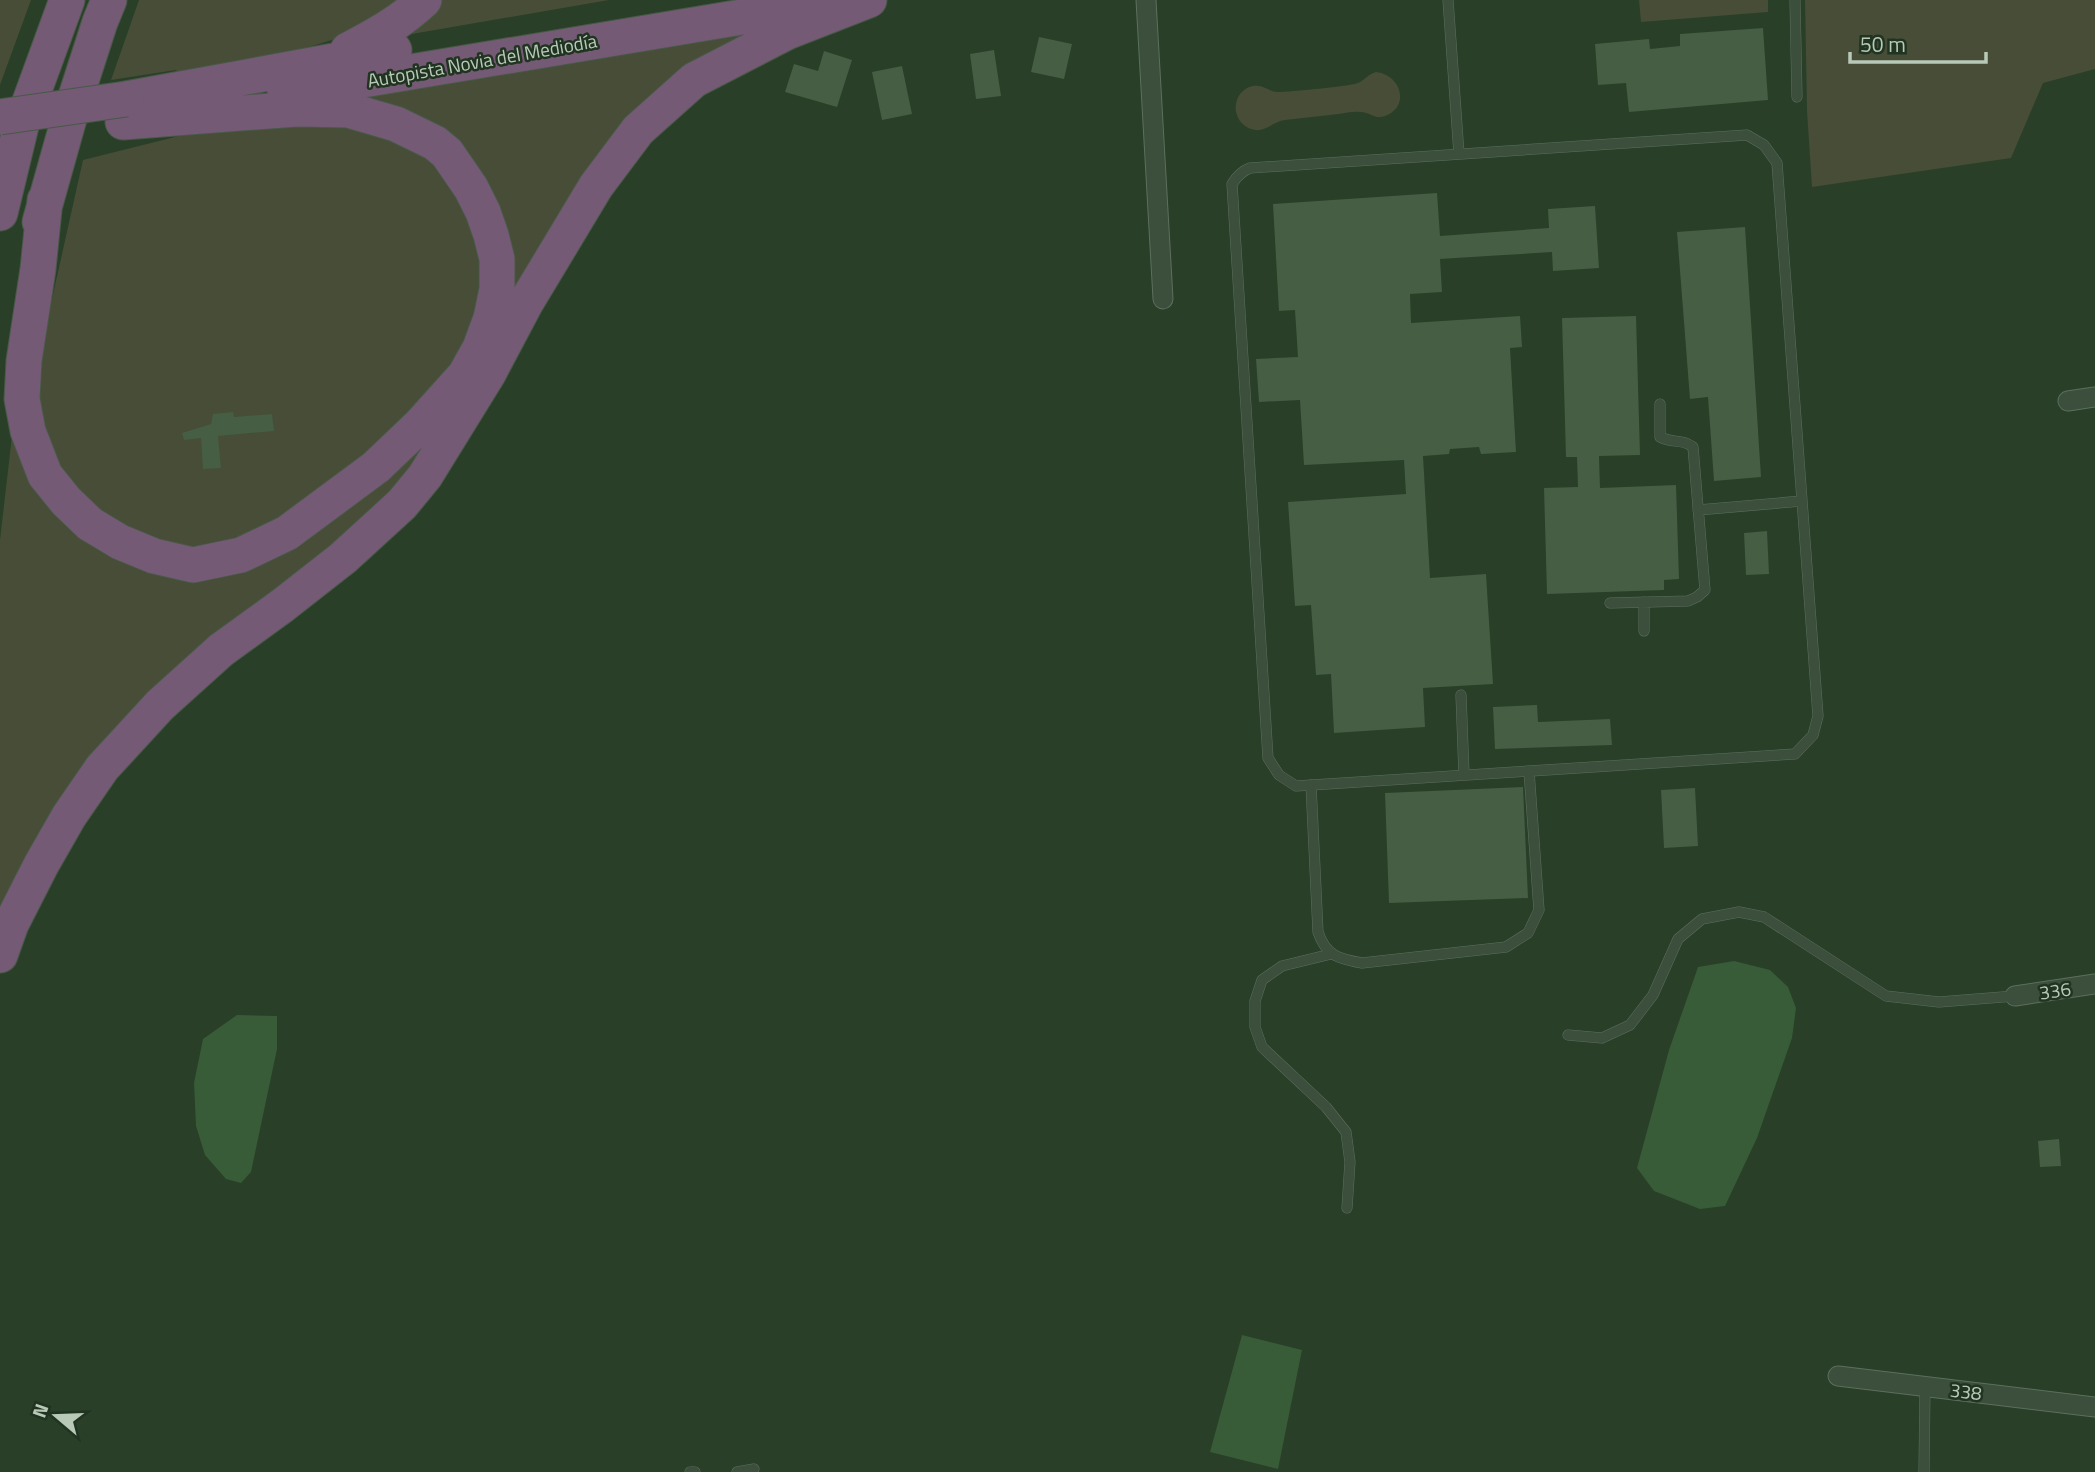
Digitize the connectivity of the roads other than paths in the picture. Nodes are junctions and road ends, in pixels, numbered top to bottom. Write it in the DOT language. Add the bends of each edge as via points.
graph roads {
  1 [pos="50,0"];
  2 [pos="68,0"];
  3 [pos="424,0"];
  4 [pos="723,0"];
  5 [pos="841,0"];
  6 [pos="869,0"];
  7 [pos="1146,0"];
  8 [pos="1448,0"];
  9 [pos="1795,0"];
  10 [pos="107,7"];
  11 [pos="328,61"];
  12 [pos="35,85"];
  13 [pos="1797,97"];
  14 [pos="124,110"];
  15 [pos="0,117"];
  16 [pos="0,137"];
  17 [pos="1459,153"];
  18 [pos="45,200"];
  19 [pos="1,206"];
  20 [pos="1163,299"];
  21 [pos="2095,397"];
  22 [pos="2068,401"];
  23 [pos="1660,404"];
  24 [pos="0,414"];
  25 [pos="1802,500"];
  26 [pos="1698,510"];
  27 [pos="1644,602"];
  28 [pos="1610,603"];
  29 [pos="1644,631"];
  30 [pos="1461,695"];
  31 [pos="1530,771"];
  32 [pos="1464,775"];
  33 [pos="1311,785"];
  34 [pos="1331,954"];
  35 [pos="0,955"];
  36 [pos="2095,985"];
  37 [pos="2015,996"];
  38 [pos="1568,1035"];
  39 [pos="1348,1208"];
  40 [pos="1838,1376"];
  41 [pos="1925,1387"];
  42 [pos="2095,1407"];
  43 [pos="754,1469"];
  44 [pos="690,1472"];
  45 [pos="695,1472"];
  46 [pos="737,1472"];
  47 [pos="1924,1472"];
  1 -- 12 [label="highway"];
  2 -- 12 [label="highway"];
  3 -- 11 [label="highway" via="373,37"];
  4 -- 11 [label="highway, Autopista Novia del Mediodía"];
  5 -- 14 [label="highway, Autopista Novia del Mediodía" via="475,60"];
  6 -- 35 [label="highway" via="787,32 694,80 638,130 596,186 425,476 402,504 343,558 221,650 160,705 102,768 41,865"];
  7 -- 20 [label="street"];
  8 -- 17 [label="lane"];
  9 -- 13 [label="lane"];
  10 -- 18 [label="highway"];
  11 -- 14 [label="highway, Autopista Novia del Mediodía"];
  12 -- 19 [label="highway"];
  14 -- 15 [label="highway, bridge"];
  14 -- 16 [label="highway"];
  14 -- 18 [label="highway" via="348,110 396,124 435,143 471,188 497,260 491,318 465,374 376,467 287,533 241,555 193,565 120,542 90,524 66,501 45,475 28,431 22,399 24,361"];
  17 -- 25 [label="lane" via="1747,135 1764,145 1777,163"];
  17 -- 33 [label="lane" via="1250,168 1233,184 1268,758 1279,775 1296,786"];
  18 -- 24 [label="highway"];
  21 -- 22 [label="street"];
  23 -- 26 [label="lane" via="1660,437 1693,447"];
  25 -- 26 [label="lane"];
  25 -- 31 [label="lane" via="1818,716 1813,735 1795,754"];
  26 -- 27 [label="lane" via="1705,590 1688,601"];
  27 -- 28 [label="lane"];
  27 -- 29 [label="lane"];
  30 -- 32 [label="lane"];
  31 -- 32 [label="lane"];
  31 -- 34 [label="lane" via="1539,911 1528,933 1506,947 1362,963"];
  32 -- 33 [label="lane"];
  33 -- 34 [label="lane" via="1318,932"];
  34 -- 39 [label="lane" via="1282,966 1262,980 1255,1001 1255,1027 1262,1047 1346,1132"];
  36 -- 37 [label="street, 336"];
  37 -- 38 [label="lane" via="1938,1002 1886,996 1764,918 1738,912 1702,919 1678,939 1653,995 1630,1025 1602,1038"];
  40 -- 41 [label="street, 338"];
  41 -- 42 [label="street, 338"];
  41 -- 47 [label="lane"];
  43 -- 46 [label="lane"];
  44 -- 45 [label="lane"];
}
